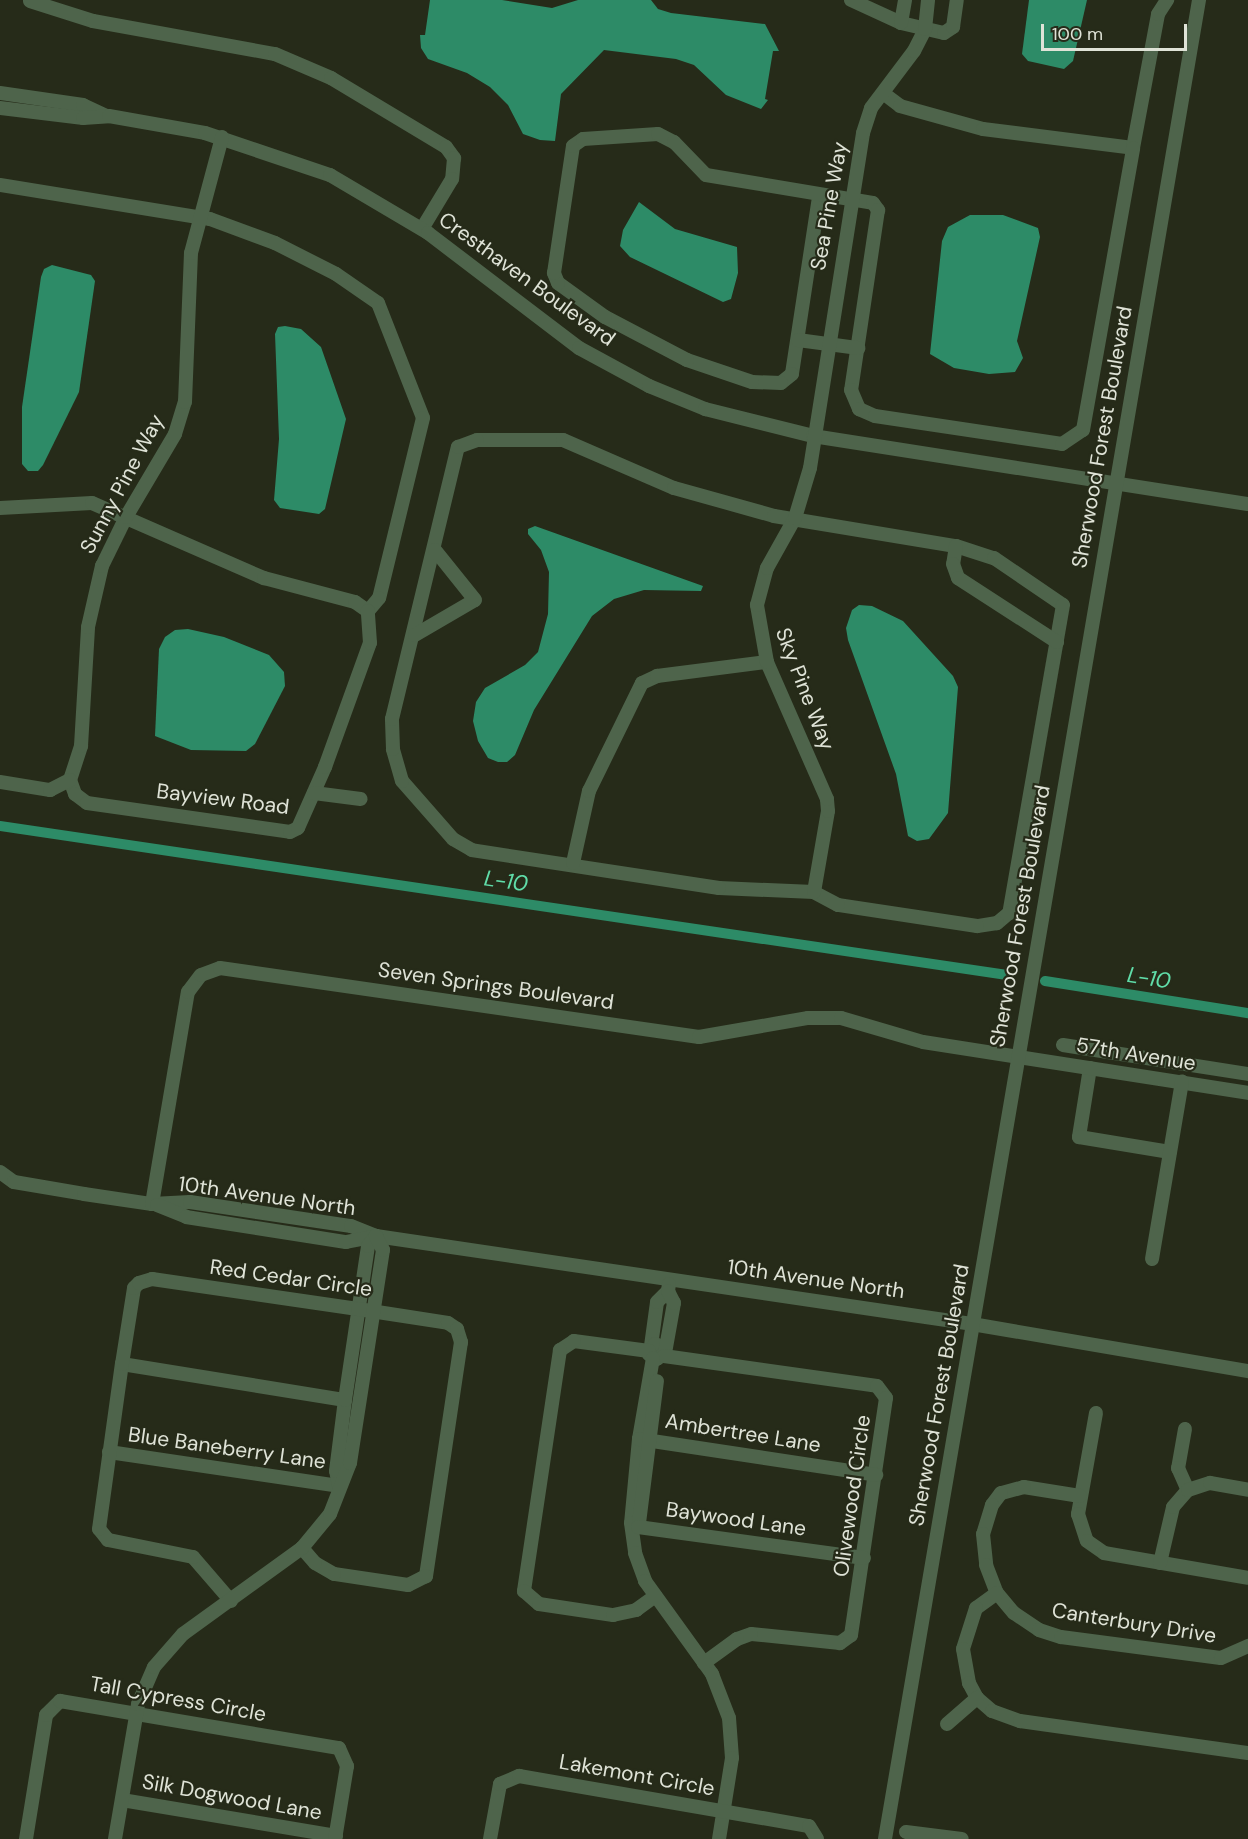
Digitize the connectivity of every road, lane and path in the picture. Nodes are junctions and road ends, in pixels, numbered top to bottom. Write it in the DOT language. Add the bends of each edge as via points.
graph roads {
  1 [pos="851,0"];
  2 [pos="905,0"];
  3 [pos="928,0"];
  4 [pos="957,0"];
  5 [pos="1167,0"];
  6 [pos="1199,0"];
  7 [pos="30,1"];
  8 [pos="901,23"];
  9 [pos="925,29"];
  10 [pos="0,93"];
  11 [pos="883,93"];
  12 [pos="0,108"];
  13 [pos="109,116"];
  14 [pos="222,137"];
  15 [pos="1133,148"];
  16 [pos="0,185"];
  17 [pos="819,197"];
  18 [pos="850,200"];
  19 [pos="201,216"];
  20 [pos="423,229"];
  21 [pos="798,340"];
  22 [pos="828,344"];
  23 [pos="858,348"];
  24 [pos="813,436"];
  25 [pos="1116,483"];
  26 [pos="1248,504"];
  27 [pos="0,508"];
  28 [pos="126,517"];
  29 [pos="795,518"];
  30 [pos="956,546"];
  31 [pos="435,550"];
  32 [pos="368,611"];
  33 [pos="415,635"];
  34 [pos="1057,642"];
  35 [pos="767,662"];
  36 [pos="70,780"];
  37 [pos="0,782"];
  38 [pos="314,793"];
  39 [pos="361,799"];
  40 [pos="573,863"];
  41 [pos="814,892"];
  42 [pos="1063,1045"];
  43 [pos="1017,1057"];
  44 [pos="1090,1068"];
  45 [pos="1248,1074"];
  46 [pos="1182,1083"];
  47 [pos="1248,1093"];
  48 [pos="1170,1152"];
  49 [pos="0,1172"];
  50 [pos="7,1184"];
  51 [pos="152,1204"];
  52 [pos="376,1236"];
  53 [pos="1152,1259"];
  54 [pos="669,1285"];
  55 [pos="358,1309"];
  56 [pos="374,1311"];
  57 [pos="972,1324"];
  58 [pos="657,1353"];
  59 [pos="122,1364"];
  60 [pos="1248,1371"];
  61 [pos="345,1400"];
  62 [pos="1096,1413"];
  63 [pos="1185,1429"];
  64 [pos="645,1440"];
  65 [pos="109,1452"];
  66 [pos="876,1475"];
  67 [pos="339,1486"];
  68 [pos="1188,1490"];
  69 [pos="1248,1490"];
  70 [pos="1080,1496"];
  71 [pos="636,1533"];
  72 [pos="302,1548"];
  73 [pos="864,1558"];
  74 [pos="1160,1563"];
  75 [pos="1248,1578"];
  76 [pos="998,1593"];
  77 [pos="655,1596"];
  78 [pos="231,1601"];
  79 [pos="1248,1646"];
  80 [pos="704,1663"];
  81 [pos="977,1698"];
  82 [pos="136,1712"];
  83 [pos="947,1724"];
  84 [pos="1248,1753"];
  85 [pos="122,1800"];
  86 [pos="724,1810"];
  87 [pos="906,1832"];
  88 [pos="335,1837"];
  89 [pos="26,1839"];
  90 [pos="115,1839"];
  91 [pos="490,1839"];
  92 [pos="719,1839"];
  93 [pos="817,1839"];
  94 [pos="885,1839"];
  95 [pos="962,1839"];
  1 -- 8 [label="street"];
  2 -- 8 [label="street"];
  3 -- 9 [label="street, Sea Pine Way"];
  4 -- 9 [label="street" via="952,27 944,33"];
  5 -- 15 [label="street" via="1158,14"];
  6 -- 25 [label="street, Sherwood Forest Boulevard"];
  7 -- 20 [label="street" via="93,21 275,54 331,78 446,147 454,158 452,179"];
  8 -- 9 [label="street"];
  9 -- 11 [label="street, Sea Pine Way"];
  10 -- 13 [label="street, Cresthaven Boulevard" via="83,105"];
  11 -- 15 [label="street" via="900,106 983,129"];
  11 -- 18 [label="street, Sea Pine Way" via="871,108 863,133"];
  12 -- 13 [label="street, Cresthaven Boulevard" via="83,118"];
  13 -- 14 [label="street, Cresthaven Boulevard"];
  14 -- 19 [label="street, Sunny Pine Way"];
  14 -- 20 [label="street, Cresthaven Boulevard" via="330,175"];
  15 -- 23 [label="street" via="1083,430 1073,439 1062,444 875,416 859,409 851,390"];
  16 -- 19 [label="street"];
  17 -- 18 [label="street"];
  17 -- 21 [label="street"];
  17 -- 21 [label="street" via="706,175 674,142 658,134 583,139 573,146 554,273 558,283 605,317 687,360 752,382 781,383 792,374"];
  18 -- 22 [label="street, Sea Pine Way"];
  18 -- 23 [label="street" via="873,203 878,210"];
  19 -- 28 [label="street, Sunny Pine Way" via="188,281 185,402 175,434"];
  19 -- 32 [label="street" via="275,243 336,274 378,303 423,418 379,598"];
  20 -- 24 [label="street, Cresthaven Boulevard" via="579,348 614,368 705,409"];
  21 -- 22 [label="street"];
  22 -- 23 [label="street"];
  22 -- 24 [label="street, Sea Pine Way"];
  24 -- 25 [label="street, Cresthaven Boulevard"];
  24 -- 29 [label="street, Sky Pine Way" via="810,468"];
  25 -- 26 [label="street, Cresthaven Boulevard"];
  25 -- 43 [label="street, Sherwood Forest Boulevard"];
  27 -- 28 [label="street" via="92,503"];
  28 -- 32 [label="street" via="264,578 355,602"];
  28 -- 36 [label="street, Sunny Pine Way" via="94,592 81,746"];
  29 -- 30 [label="street"];
  29 -- 31 [label="street" via="674,488 563,440 477,440 458,447"];
  29 -- 35 [label="street, Sky Pine Way" via="766,568 756,605"];
  30 -- 34 [label="street" via="953,564 958,578"];
  30 -- 34 [label="street" via="994,558 1063,605"];
  31 -- 33 [label="street"];
  31 -- 33 [label="street" via="475,600"];
  32 -- 38 [label="street, Bayview Road" via="370,643"];
  33 -- 40 [label="street" via="393,719 393,749 402,781 446,832 471,850"];
  34 -- 41 [label="street" via="1009,913 997,922 977,926 838,905"];
  35 -- 40 [label="street" via="657,676 642,683 589,791"];
  35 -- 41 [label="street, Sky Pine Way" via="827,799"];
  36 -- 37 [label="street" via="50,790"];
  36 -- 38 [label="street, Bayview Road" via="75,794 87,803 290,832 298,828"];
  38 -- 39 [label="street"];
  40 -- 41 [label="street" via="719,888"];
  42 -- 45 [label="street"];
  43 -- 44 [label="street, 57th Avenue"];
  43 -- 51 [label="street, Seven Springs Boulevard" via="923,1042 841,1018 808,1018 699,1036 220,968 201,975 186,999"];
  43 -- 57 [label="street, Sherwood Forest Boulevard"];
  44 -- 46 [label="street, 57th Avenue"];
  44 -- 48 [label="street" via="1079,1137"];
  46 -- 47 [label="street, 57th Avenue"];
  46 -- 48 [label="street"];
  48 -- 53 [label="street"];
  49 -- 50 [label="street, 10th Avenue North"];
  50 -- 51 [label="street, 10th Avenue North"];
  51 -- 52 [label="street, 10th Avenue North" via="186,1217 346,1242"];
  52 -- 54 [label="street, 10th Avenue North"];
  52 -- 55 [label="street" via="368,1246"];
  52 -- 56 [label="street" via="383,1250"];
  54 -- 57 [label="street, 10th Avenue North"];
  54 -- 58 [label="street" via="657,1302"];
  55 -- 56 [label="street, Red Cedar Circle"];
  55 -- 59 [label="street, Red Cedar Circle" via="145,1280 134,1288"];
  55 -- 61 [label="street"];
  56 -- 67 [label="street" via="351,1462"];
  56 -- 72 [label="street, Red Cedar Circle" via="448,1323 461,1335 426,1576 408,1585 334,1574 315,1563"];
  57 -- 60 [label="street, 10th Avenue North"];
  57 -- 94 [label="street, Sherwood Forest Boulevard"];
  58 -- 64 [label="street"];
  58 -- 66 [label="street, Olivewood Circle" via="877,1386 886,1405"];
  58 -- 77 [label="street, Olivewood Circle" via="574,1341 560,1350 524,1591 539,1604 613,1615 636,1610"];
  59 -- 61 [label="street"];
  59 -- 65 [label="street, Red Cedar Circle"];
  61 -- 67 [label="street" via="336,1471"];
  62 -- 70 [label="street"];
  63 -- 68 [label="street" via="1178,1468"];
  64 -- 66 [label="street, Ambertree Lane"];
  64 -- 71 [label="street"];
  65 -- 67 [label="street, Blue Baneberry Lane"];
  65 -- 78 [label="street, Red Cedar Circle" via="99,1522 103,1536 194,1557"];
  66 -- 73 [label="street, Olivewood Circle"];
  67 -- 72 [label="street" via="323,1527"];
  68 -- 69 [label="street" via="1210,1483"];
  68 -- 74 [label="street" via="1173,1507"];
  70 -- 74 [label="street" via="1078,1521 1092,1546 1104,1553"];
  70 -- 76 [label="street, Canterbury Drive" via="1031,1487 1008,1490 999,1496 986,1519 982,1542"];
  71 -- 73 [label="street, Baywood Lane"];
  71 -- 77 [label="street" via="639,1568"];
  72 -- 78 [label="street"];
  73 -- 80 [label="street, Olivewood Circle" via="854,1628 846,1640 840,1643 751,1634 737,1639"];
  74 -- 75 [label="street"];
  76 -- 79 [label="street, Canterbury Drive" via="1026,1623 1061,1637 1221,1658"];
  76 -- 81 [label="street" via="976,1608 966,1635 964,1663"];
  77 -- 80 [label="street"];
  78 -- 82 [label="street" via="183,1634 164,1654 143,1688"];
  80 -- 86 [label="street" via="724,1698 732,1737"];
  81 -- 83 [label="street"];
  81 -- 84 [label="street" via="993,1711 1020,1721"];
  82 -- 85 [label="street"];
  82 -- 88 [label="street, Tall Cypress Circle" via="339,1748 347,1766"];
  82 -- 89 [label="street, Tall Cypress Circle" via="60,1701 49,1708"];
  85 -- 88 [label="street, Silk Dogwood Lane"];
  85 -- 90 [label="street"];
  86 -- 91 [label="street, Lakemont Circle" via="512,1776 500,1784"];
  86 -- 92 [label="street"];
  86 -- 93 [label="street, Lakemont Circle" via="809,1826"];
  87 -- 95 [label="street"];
}
